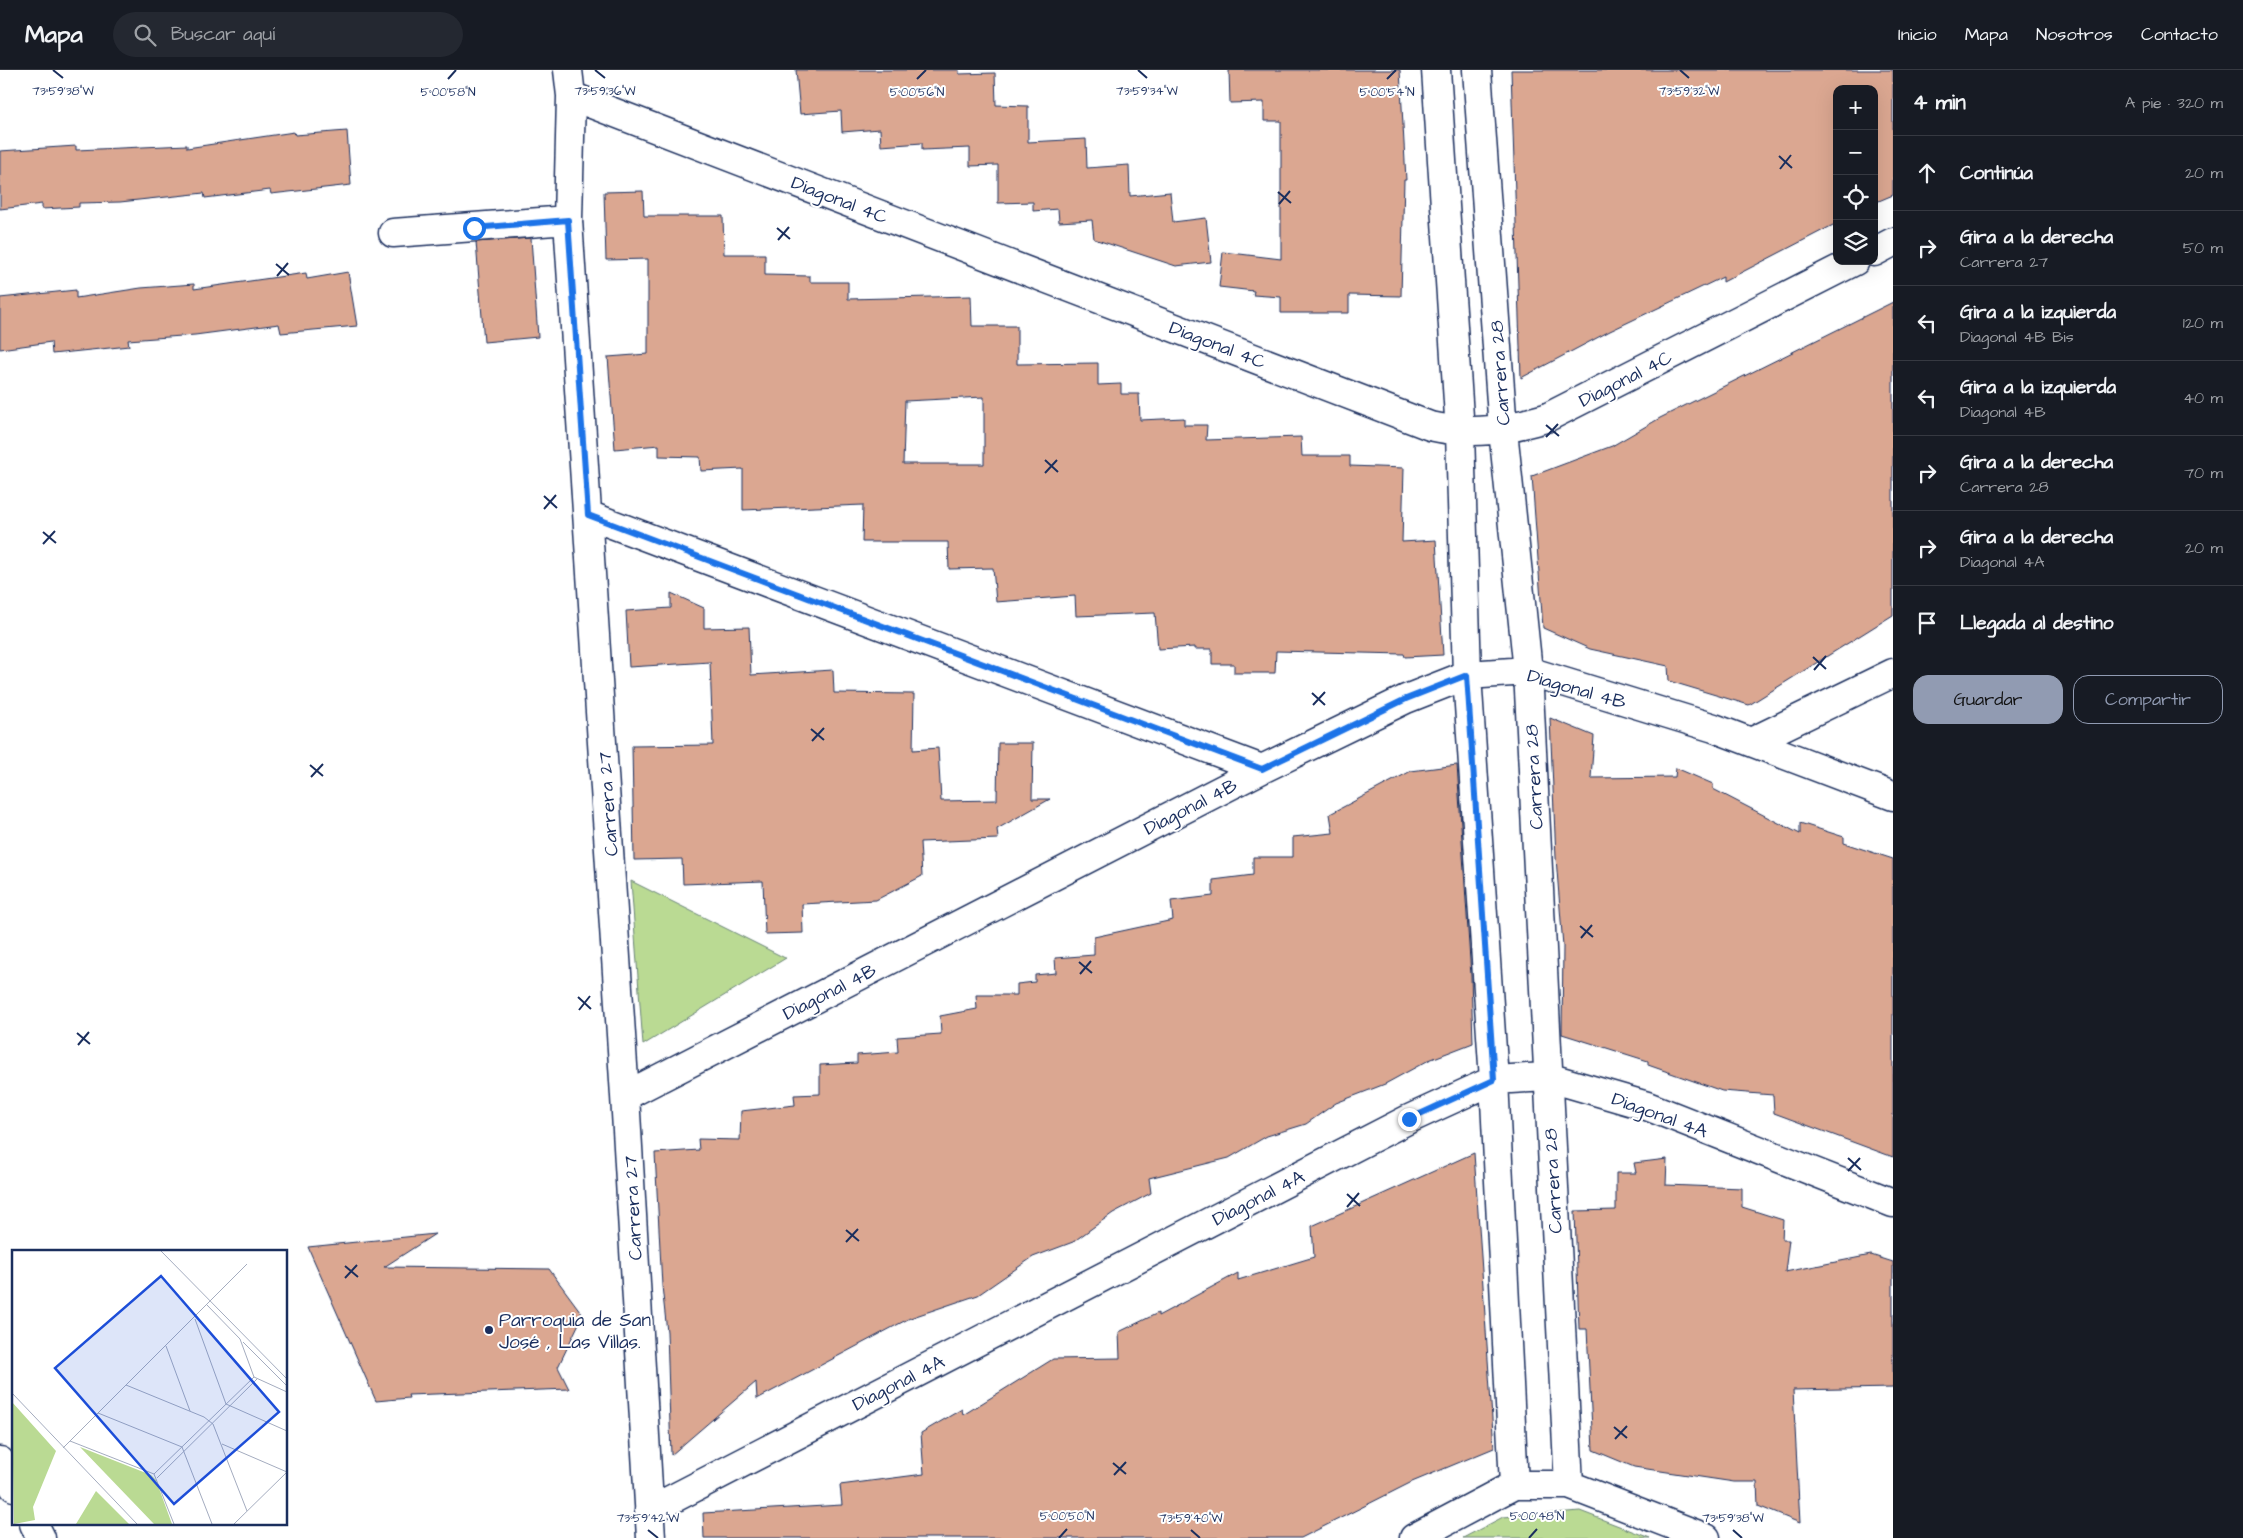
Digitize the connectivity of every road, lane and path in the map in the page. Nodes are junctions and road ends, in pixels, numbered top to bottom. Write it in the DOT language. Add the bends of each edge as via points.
graph roads {
  1 [pos="1436,70"];
  2 [pos="1477,70"];
  3 [pos="570,83"];
  4 [pos="568,220"];
  5 [pos="393,233"];
  6 [pos="1893,242"];
  7 [pos="1878,250"];
  8 [pos="1847,265"];
  9 [pos="1503,430"];
  10 [pos="1460,432"];
  11 [pos="588,515"];
  12 [pos="1528,671"];
  13 [pos="1893,673"];
  14 [pos="1467,675"];
  15 [pos="1751,742"];
  16 [pos="1262,769"];
  17 [pos="1893,796"];
  18 [pos="1547,1077"];
  19 [pos="1494,1080"];
  20 [pos="625,1096"];
  21 [pos="1893,1203"];
  22 [pos="0,1461"];
  23 [pos="12,1482"];
  24 [pos="1514,1485"];
  25 [pos="1569,1485"];
  26 [pos="649,1511"];
  27 [pos="35,1526"];
  28 [pos="41,1538"];
  29 [pos="651,1538"];
  30 [pos="1414,1538"];
  31 [pos="1706,1538"];
  1 -- 10 [label="street"];
  2 -- 9 [label="street, Carrera 28"];
  3 -- 4 [label="street, Carrera 27"];
  3 -- 10 [label="street, Diagonal 4C" via="1421,423"];
  4 -- 5 [label="street"];
  4 -- 11 [label="street, Carrera 27"];
  6 -- 7 [label="street"];
  8 -- 9 [label="street, Diagonal 4C" via="1546,418"];
  9 -- 10 [label="street, Diagonal 4C"];
  9 -- 12 [label="street, Carrera 28"];
  10 -- 14 [label="street"];
  11 -- 16 [label="street"];
  11 -- 20 [label="street, Carrera 27"];
  12 -- 14 [label="street, Diagonal 4B"];
  12 -- 15 [label="street, Diagonal 4B"];
  12 -- 18 [label="street, Carrera 28"];
  13 -- 15 [label="street"];
  14 -- 16 [label="street, Diagonal 4B" via="1406,699"];
  14 -- 19 [label="street"];
  15 -- 17 [label="street, Diagonal 4B"];
  16 -- 20 [label="street, Diagonal 4B"];
  18 -- 19 [label="street, Diagonal 4A"];
  18 -- 21 [label="street, Diagonal 4A" via="1647,1106"];
  18 -- 25 [label="street, Carrera 28"];
  19 -- 24 [label="street"];
  19 -- 26 [label="street, Diagonal 4A" via="1400,1124"];
  20 -- 26 [label="street, Carrera 27"];
  22 -- 23 [label="street"];
  24 -- 25 [label="street"];
  24 -- 30 [label="street"];
  25 -- 31 [label="street"];
  26 -- 29 [label="street, Carrera 27"];
  27 -- 28 [label="street"];
}
